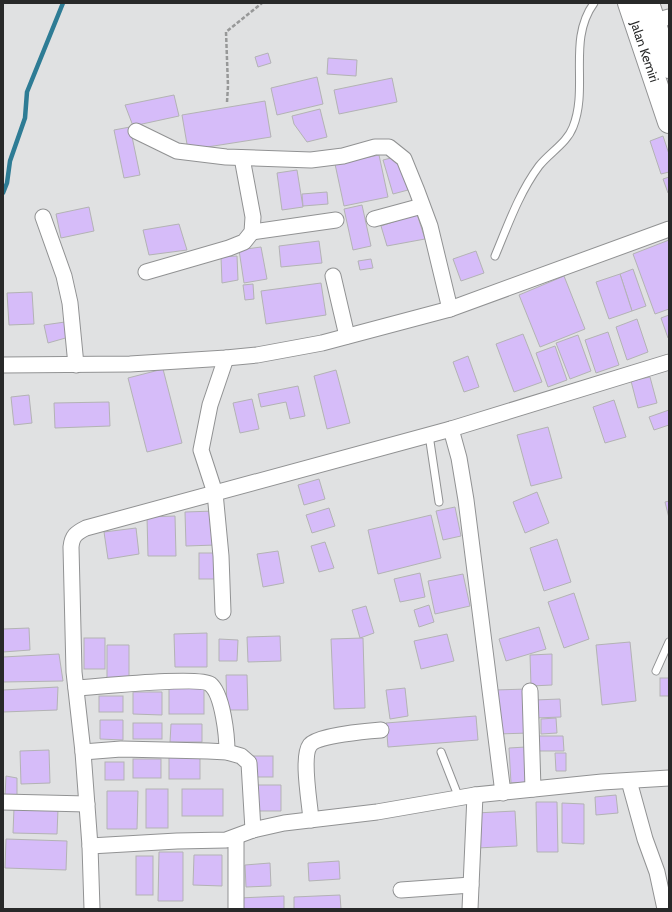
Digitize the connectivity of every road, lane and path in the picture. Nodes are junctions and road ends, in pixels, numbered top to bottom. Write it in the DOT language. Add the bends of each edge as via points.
graph roads {
  1 [pos="262,3"];
  2 [pos="594,3"];
  3 [pos="629,3"];
  4 [pos="652,17"];
  5 [pos="669,67"];
  6 [pos="227,102"];
  7 [pos="669,122"];
  8 [pos="136,131"];
  9 [pos="242,158"];
  10 [pos="422,206"];
  11 [pos="43,217"];
  12 [pos="374,219"];
  13 [pos="336,220"];
  14 [pos="669,229"];
  15 [pos="252,232"];
  16 [pos="495,256"];
  17 [pos="146,272"];
  18 [pos="333,276"];
  19 [pos="450,310"];
  20 [pos="347,336"];
  21 [pos="226,358"];
  22 [pos="669,362"];
  23 [pos="3,365"];
  24 [pos="76,365"];
  25 [pos="451,429"];
  26 [pos="429,435"];
  27 [pos="215,493"];
  28 [pos="439,502"];
  29 [pos="223,612"];
  30 [pos="669,642"];
  31 [pos="656,670"];
  32 [pos="76,688"];
  33 [pos="530,691"];
  34 [pos="381,730"];
  35 [pos="83,752"];
  36 [pos="227,752"];
  37 [pos="441,752"];
  38 [pos="669,778"];
  39 [pos="630,781"];
  40 [pos="533,789"];
  41 [pos="503,793"];
  42 [pos="475,795"];
  43 [pos="459,798"];
  44 [pos="3,802"];
  45 [pos="87,804"];
  46 [pos="311,820"];
  47 [pos="253,830"];
  48 [pos="236,837"];
  49 [pos="90,846"];
  50 [pos="471,885"];
  51 [pos="401,890"];
  52 [pos="92,909"];
  53 [pos="236,909"];
  54 [pos="470,909"];
  55 [pos="664,909"];
  1 -- 6 [label="path" via="226,32"];
  2 -- 16 [label="lane" via="587,12 581,30 578,105 573,129 540,165 526,187 513,211"];
  3 -- 4 [label="highway, Jalan Kemiri"];
  4 -- 5 [label="highway, Jalan Kemiri"];
  4 -- 7 [label="highway, Jalan Kemiri"];
  8 -- 9 [label="street" via="177,151"];
  9 -- 10 [label="street" via="329,158 375,147 389,147 404,159"];
  9 -- 15 [label="street" via="253,217"];
  10 -- 12 [label="street"];
  10 -- 19 [label="street" via="430,226"];
  11 -- 24 [label="street" via="64,276 70,303"];
  13 -- 15 [label="street"];
  14 -- 19 [label="street"];
  15 -- 17 [label="street" via="244,242 229,248"];
  18 -- 20 [label="street"];
  19 -- 20 [label="street"];
  20 -- 21 [label="street" via="264,354"];
  21 -- 24 [label="street"];
  21 -- 27 [label="street" via="208,412 201,450"];
  22 -- 25 [label="street"];
  23 -- 24 [label="street"];
  25 -- 26 [label="street"];
  25 -- 41 [label="street" via="466,500"];
  26 -- 27 [label="street"];
  26 -- 28 [label="lane"];
  27 -- 29 [label="street"];
  27 -- 32 [label="street" via="86,528 72,538"];
  30 -- 31 [label="lane"];
  32 -- 35 [label="street"];
  32 -- 36 [label="street" via="184,681 210,684 216,692 226,726"];
  33 -- 40 [label="street"];
  34 -- 46 [label="street" via="339,735 317,740 310,745 306,758"];
  35 -- 36 [label="street" via="121,748"];
  35 -- 45 [label="street"];
  36 -- 47 [label="street" via="241,756 249,763"];
  37 -- 43 [label="lane"];
  38 -- 39 [label="street"];
  39 -- 40 [label="street"];
  39 -- 55 [label="street" via="657,872"];
  40 -- 41 [label="street"];
  41 -- 42 [label="street"];
  42 -- 43 [label="street"];
  42 -- 50 [label="street"];
  43 -- 46 [label="street"];
  44 -- 45 [label="street"];
  45 -- 49 [label="street"];
  46 -- 47 [label="street"];
  47 -- 48 [label="street"];
  48 -- 49 [label="street" via="226,840"];
  48 -- 53 [label="street"];
  49 -- 52 [label="street"];
  50 -- 51 [label="street"];
  50 -- 54 [label="street"];
}
